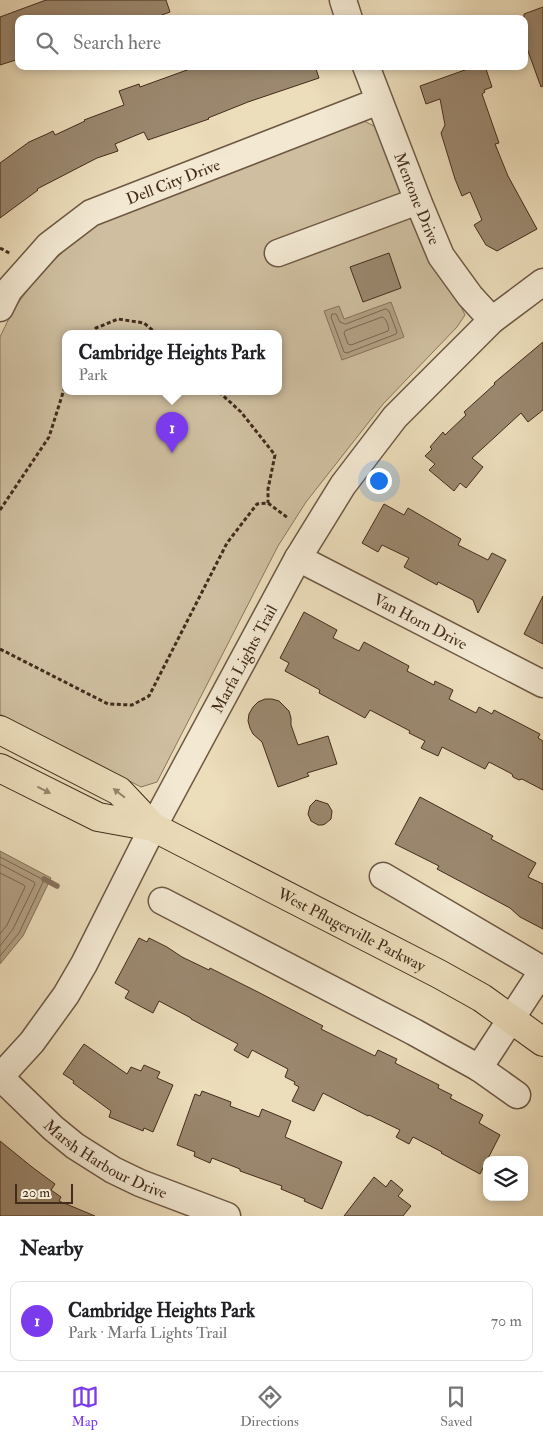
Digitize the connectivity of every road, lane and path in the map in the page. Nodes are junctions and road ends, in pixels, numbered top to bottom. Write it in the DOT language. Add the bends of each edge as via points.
graph roads {
  1 [pos="343,0"];
  2 [pos="349,15"];
  3 [pos="367,70"];
  4 [pos="379,101"];
  5 [pos="418,202"];
  6 [pos="0,248"];
  7 [pos="278,253"];
  8 [pos="11,254"];
  9 [pos="543,282"];
  10 [pos="0,308"];
  11 [pos="492,320"];
  12 [pos="94,330"];
  13 [pos="152,330"];
  14 [pos="62,395"];
  15 [pos="222,395"];
  16 [pos="268,503"];
  17 [pos="0,510"];
  18 [pos="288,518"];
  19 [pos="298,558"];
  20 [pos="0,648"];
  21 [pos="543,684"];
  22 [pos="0,730"];
  23 [pos="0,768"];
  24 [pos="153,827"];
  25 [pos="383,876"];
  26 [pos="162,901"];
  27 [pos="511,1019"];
  28 [pos="543,1042"];
  29 [pos="479,1068"];
  30 [pos="0,1077"];
  31 [pos="517,1095"];
  32 [pos="227,1216"];
  1 -- 2 [label="street"];
  3 -- 4 [label="street, Mentone Drive"];
  4 -- 5 [label="street, Mentone Drive"];
  4 -- 10 [label="street, Dell City Drive" via="91,213 49,245 9,290"];
  5 -- 7 [label="street"];
  5 -- 11 [label="street, Mentone Drive" via="441,256"];
  6 -- 8 [label="path"];
  9 -- 11 [label="street, Marfa Lights Trail"];
  11 -- 19 [label="street, Marfa Lights Trail" via="396,417 344,485"];
  12 -- 13 [label="path" via="118,320 144,323"];
  14 -- 17 [label="path" via="49,437"];
  15 -- 16 [label="path" via="241,412 275,455"];
  16 -- 18 [label="path"];
  16 -- 20 [label="path" via="257,504 227,543 148,696 132,705 108,704"];
  19 -- 21 [label="street, Van Horn Drive"];
  19 -- 24 [label="street, Marfa Lights Trail"];
  24 -- 22 [label="main road, West Pflugerville Parkway, one-way" via="119,791"];
  23 -- 24 [label="main road, West Pflugerville Parkway, one-way" via="98,818"];
  24 -- 27 [label="main road, West Pflugerville Parkway" via="438,974 482,998"];
  24 -- 30 [label="street, Marfa Lights Trail" via="66,995 32,1042"];
  25 -- 27 [label="street" via="543,970"];
  26 -- 29 [label="street"];
  27 -- 28 [label="main road, West Pflugerville Parkway"];
  27 -- 29 [label="street"];
  29 -- 31 [label="street"];
  30 -- 32 [label="street, Marsh Harbour Drive" via="53,1128 113,1170"];
}
